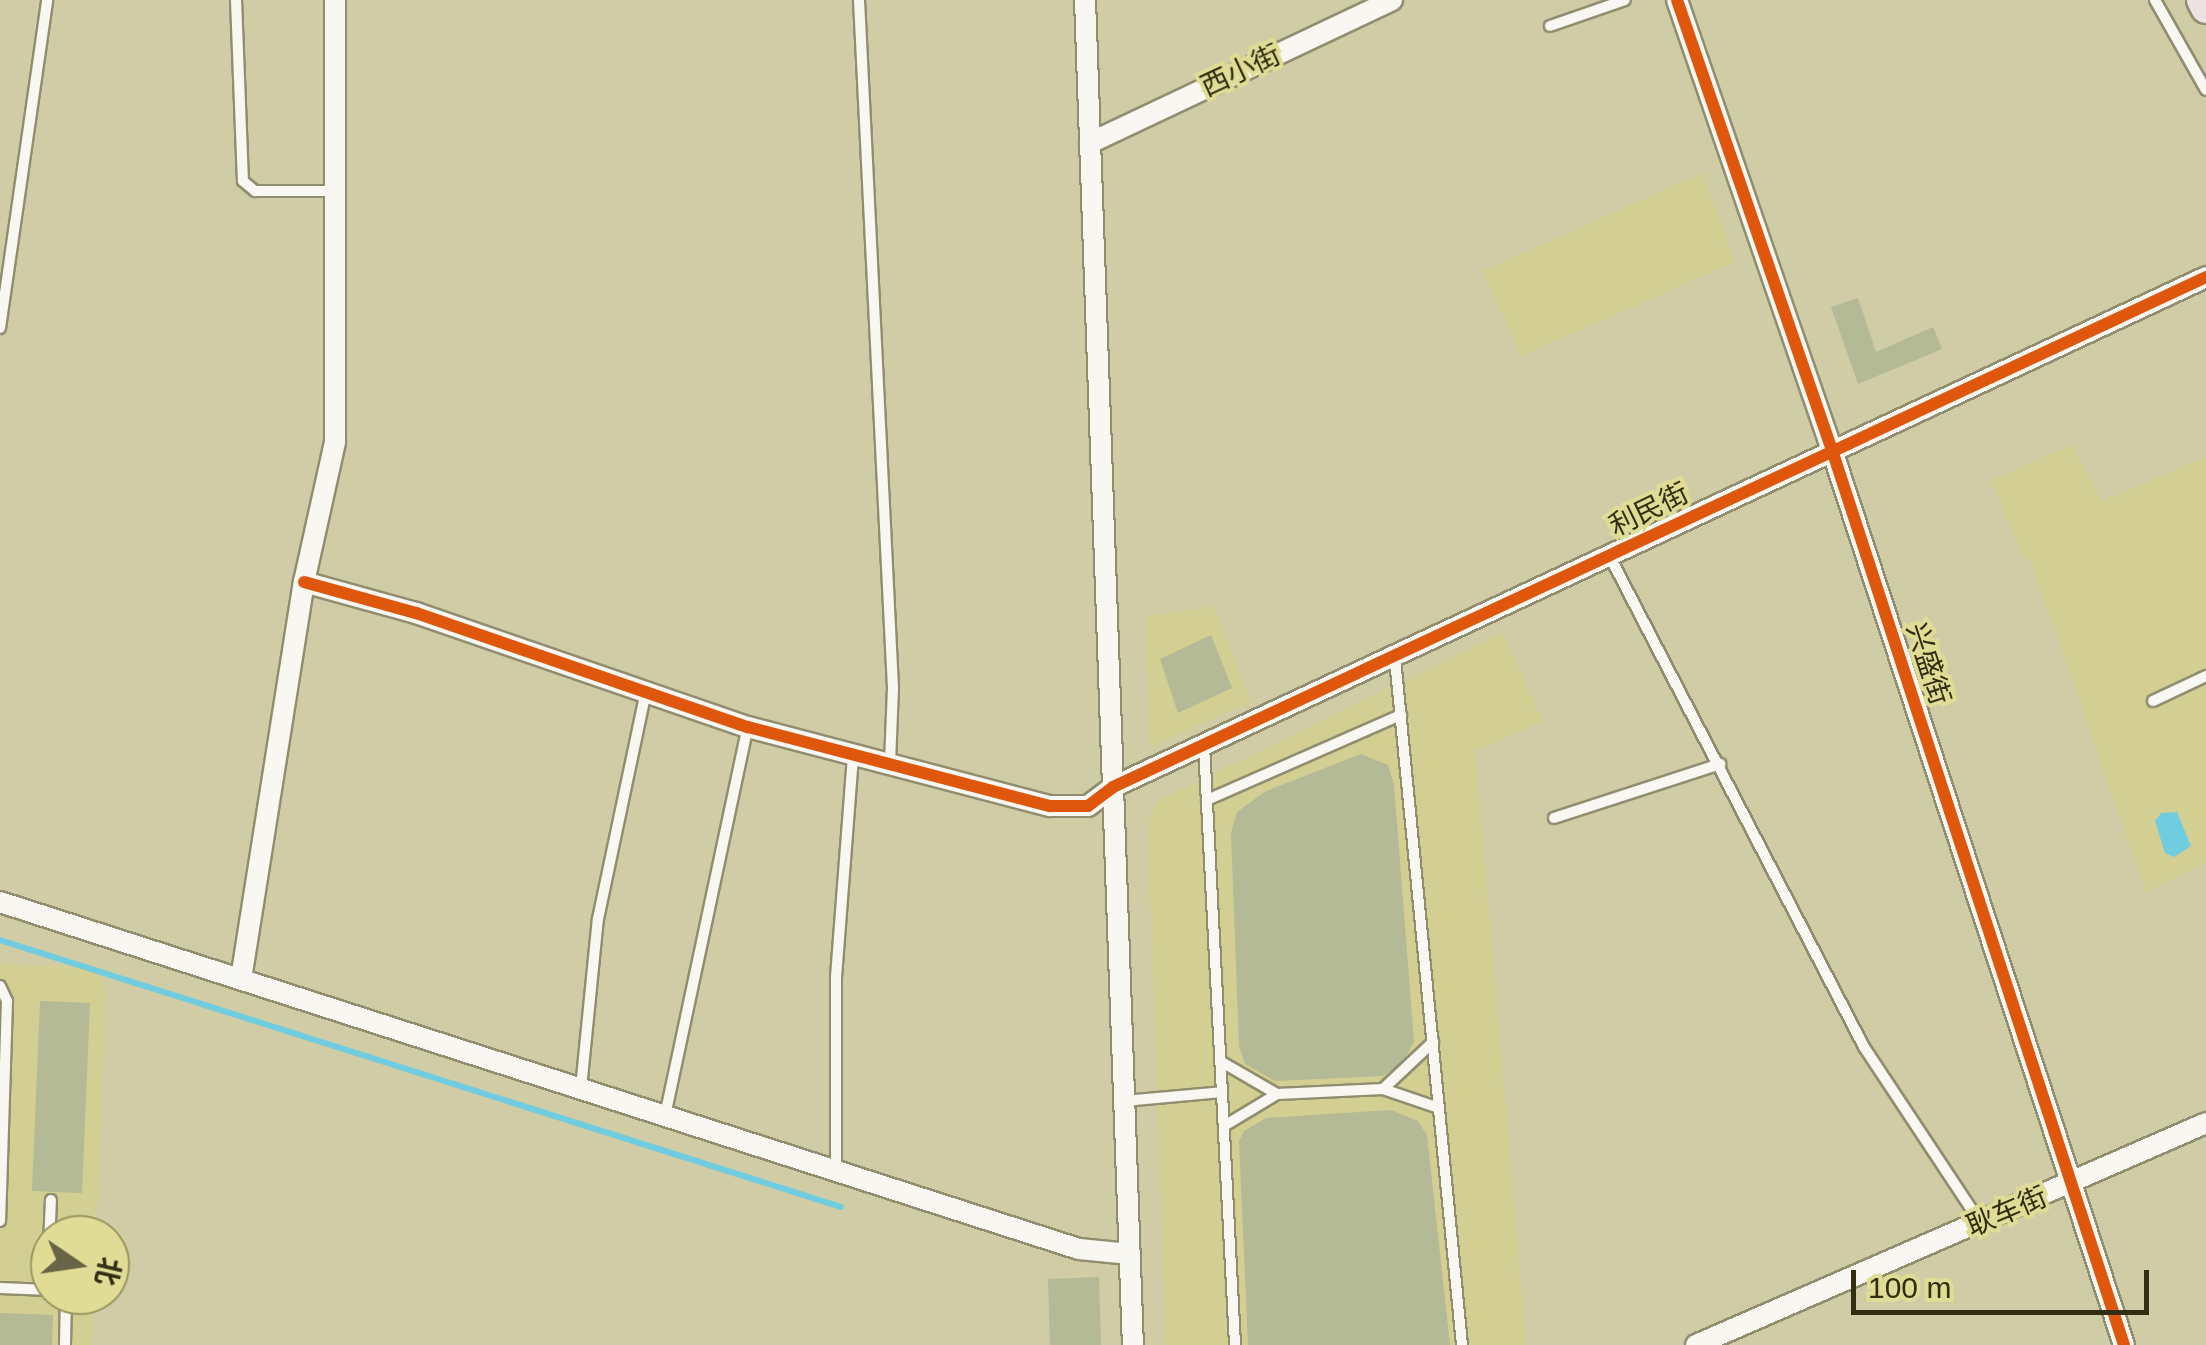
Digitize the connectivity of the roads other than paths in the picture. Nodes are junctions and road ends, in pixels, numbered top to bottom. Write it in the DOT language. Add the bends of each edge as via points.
graph roads {
  1 [pos="47,0"];
  2 [pos="236,0"];
  3 [pos="335,0"];
  4 [pos="859,0"];
  5 [pos="1085,0"];
  6 [pos="1392,0"];
  7 [pos="1625,0"];
  8 [pos="1677,0"];
  9 [pos="2155,0"];
  10 [pos="2202,0"];
  11 [pos="2206,8"];
  12 [pos="1550,26"];
  13 [pos="2206,90"];
  14 [pos="1090,143"];
  15 [pos="332,191"];
  16 [pos="2206,277"];
  17 [pos="0,328"];
  18 [pos="1832,450"];
  19 [pos="1610,557"];
  20 [pos="304,582"];
  21 [pos="1395,659"];
  22 [pos="2206,676"];
  23 [pos="646,692"];
  24 [pos="2153,700"];
  25 [pos="1401,715"];
  26 [pos="748,727"];
  27 [pos="1204,745"];
  28 [pos="852,756"];
  29 [pos="1720,764"];
  30 [pos="890,766"];
  31 [pos="1113,786"];
  32 [pos="1207,800"];
  33 [pos="1554,818"];
  34 [pos="0,902"];
  35 [pos="241,979"];
  36 [pos="0,986"];
  37 [pos="1432,1042"];
  38 [pos="1220,1062"];
  39 [pos="581,1089"];
  40 [pos="1383,1089"];
  41 [pos="1222,1092"];
  42 [pos="1277,1094"];
  43 [pos="1124,1101"];
  44 [pos="1439,1108"];
  45 [pos="665,1116"];
  46 [pos="2206,1123"];
  47 [pos="1224,1126"];
  48 [pos="836,1171"];
  49 [pos="2071,1184"];
  50 [pos="51,1200"];
  51 [pos="51,1215"];
  52 [pos="0,1221"];
  53 [pos="1980,1223"];
  54 [pos="1130,1254"];
  55 [pos="0,1288"];
  56 [pos="30,1289"];
  57 [pos="66,1315"];
  58 [pos="65,1345"];
  59 [pos="1133,1345"];
  60 [pos="1235,1345"];
  61 [pos="1462,1345"];
  62 [pos="1696,1345"];
  63 [pos="2124,1345"];
  1 -- 17 [label="lane"];
  2 -- 15 [label="lane" via="243,182 255,192"];
  3 -- 15 [label="street"];
  4 -- 30 [label="lane" via="894,688"];
  5 -- 14 [label="street"];
  6 -- 14 [label="street, 西小街"];
  7 -- 12 [label="lane"];
  8 -- 18 [label="street, 兴盛街"];
  9 -- 13 [label="lane"];
  10 -- 11 [label="main road"];
  14 -- 31 [label="street"];
  15 -- 20 [label="street" via="335,442"];
  16 -- 18 [label="street, 利民街"];
  18 -- 19 [label="street, 利民街"];
  18 -- 49 [label="street, 兴盛街"];
  19 -- 21 [label="street, 利民街"];
  19 -- 29 [label="lane"];
  20 -- 23 [label="street, 利民街"];
  20 -- 35 [label="street"];
  21 -- 25 [label="lane"];
  21 -- 27 [label="street, 利民街"];
  22 -- 24 [label="lane"];
  23 -- 26 [label="street, 利民街"];
  23 -- 39 [label="lane" via="598,919"];
  25 -- 32 [label="lane"];
  25 -- 37 [label="lane"];
  26 -- 28 [label="street, 利民街"];
  26 -- 45 [label="lane"];
  27 -- 31 [label="street, 利民街"];
  27 -- 32 [label="lane"];
  28 -- 30 [label="street, 利民街"];
  28 -- 48 [label="lane" via="836,977"];
  29 -- 33 [label="lane"];
  29 -- 53 [label="lane" via="1864,1048"];
  30 -- 31 [label="street, 利民街" via="1050,806 1088,806"];
  31 -- 43 [label="street"];
  32 -- 38 [label="lane"];
  34 -- 35 [label="street"];
  35 -- 39 [label="street"];
  36 -- 52 [label="lane" via="7,1001"];
  37 -- 40 [label="lane"];
  37 -- 44 [label="lane"];
  38 -- 41 [label="lane"];
  38 -- 42 [label="lane"];
  39 -- 45 [label="street"];
  40 -- 42 [label="lane"];
  40 -- 44 [label="lane"];
  41 -- 43 [label="lane"];
  41 -- 47 [label="lane"];
  42 -- 47 [label="lane"];
  43 -- 54 [label="street"];
  44 -- 61 [label="lane"];
  45 -- 48 [label="street"];
  46 -- 49 [label="street, 耿车街"];
  47 -- 60 [label="lane"];
  48 -- 54 [label="street" via="1079,1249"];
  49 -- 53 [label="street, 耿车街"];
  49 -- 63 [label="street, 兴盛街"];
  50 -- 51 [label="lane"];
  53 -- 62 [label="street, 耿车街"];
  54 -- 59 [label="street"];
  55 -- 56 [label="lane"];
  57 -- 58 [label="lane"];
}
